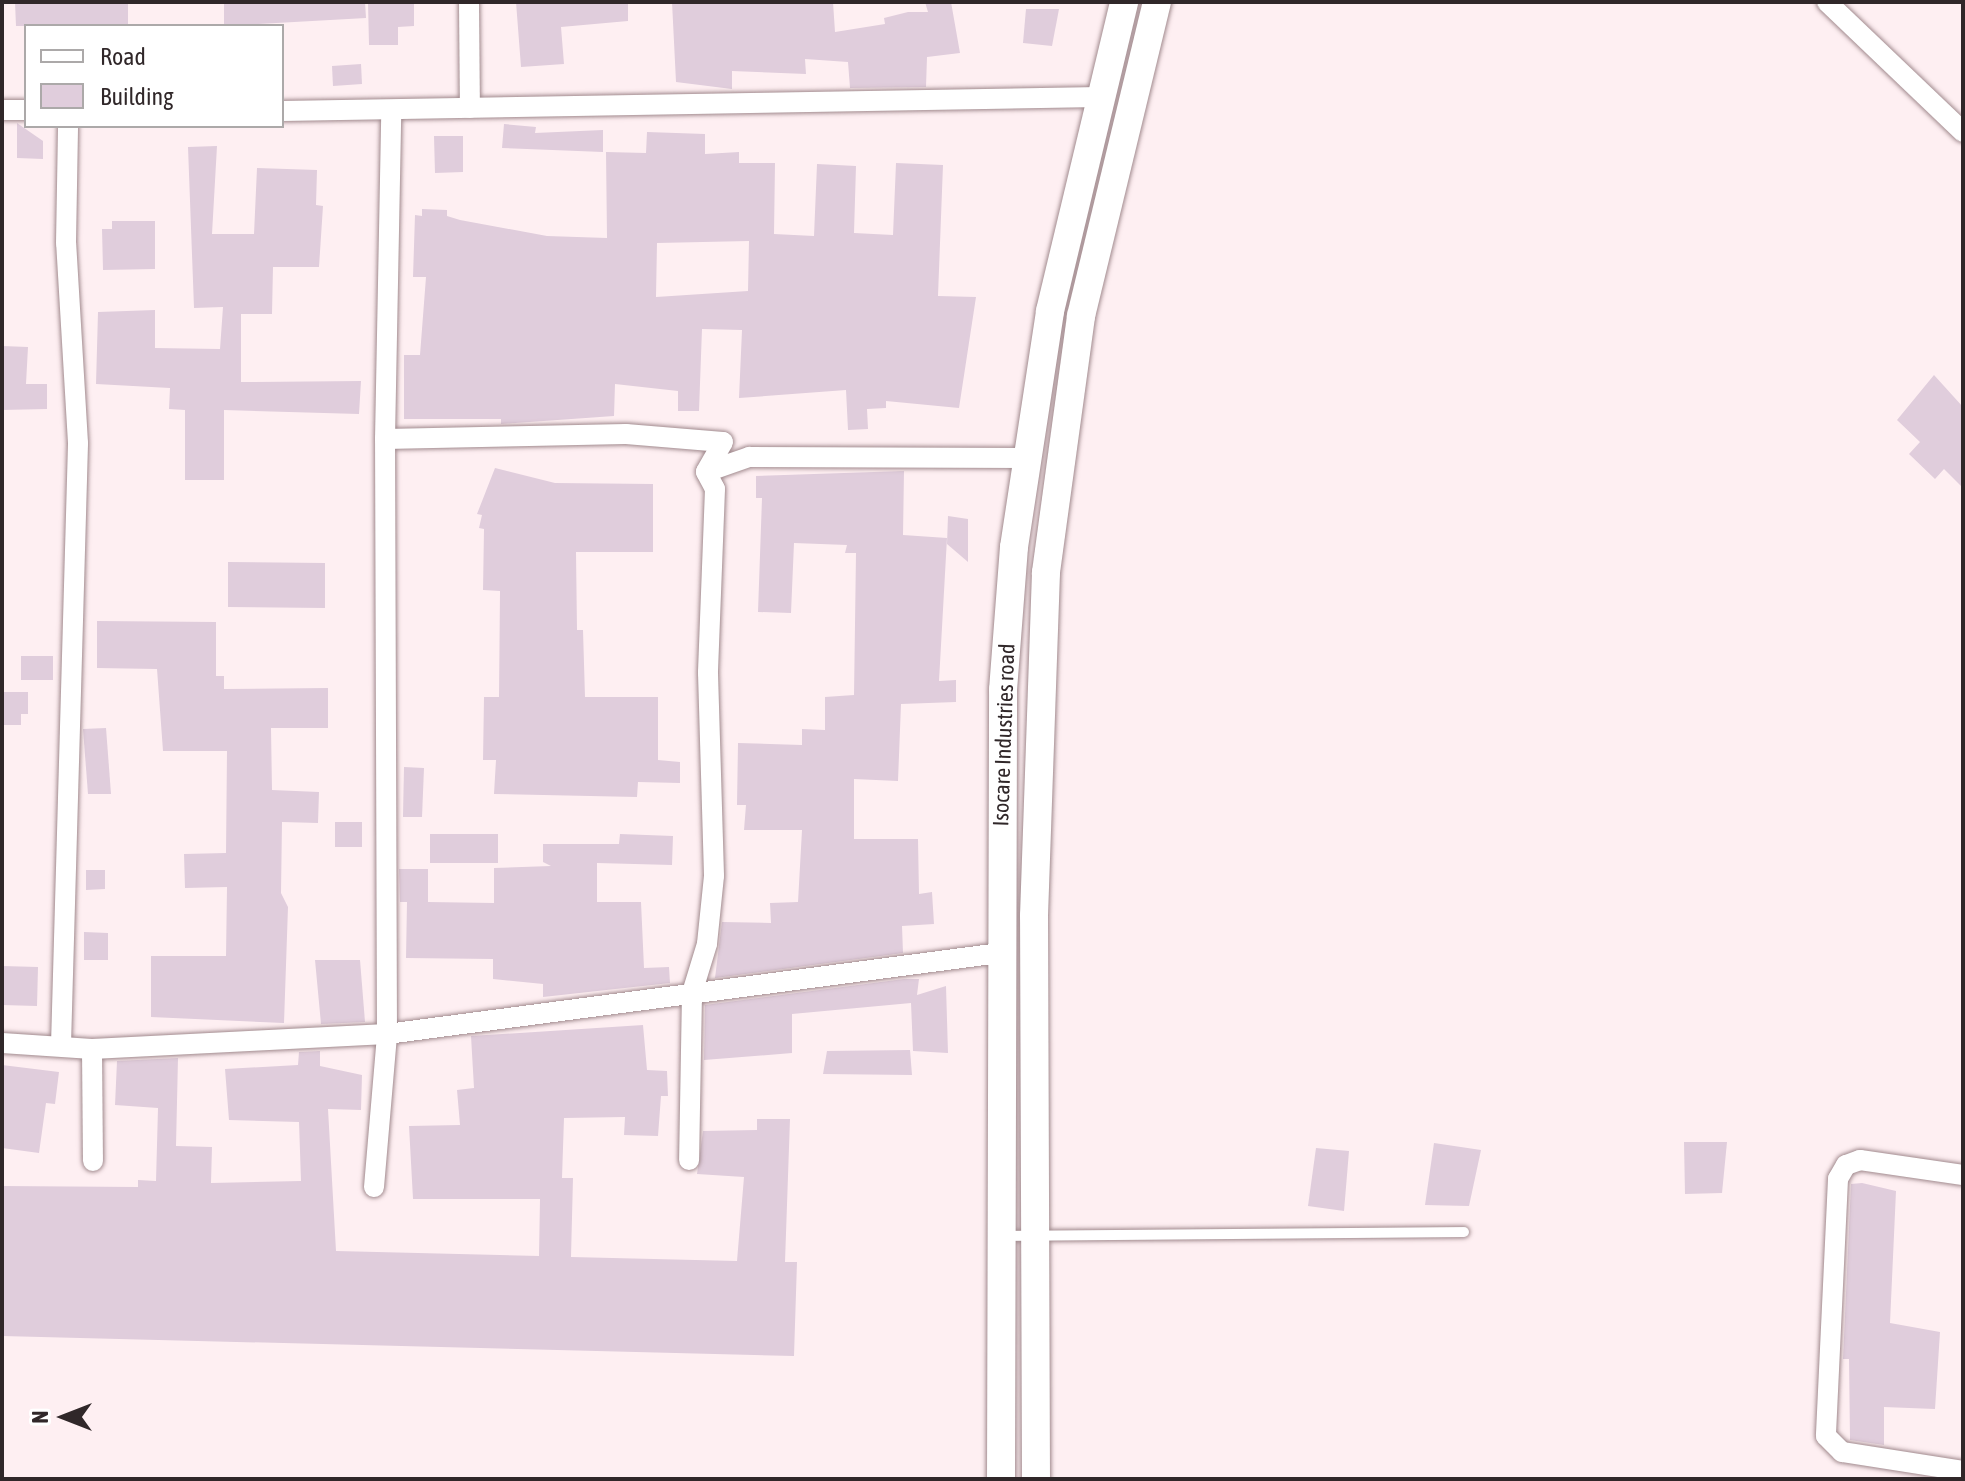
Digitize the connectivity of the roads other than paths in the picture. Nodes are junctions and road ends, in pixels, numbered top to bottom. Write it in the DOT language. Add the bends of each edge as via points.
graph roads {
  1 [pos="469,2"];
  2 [pos="1124,2"];
  3 [pos="1157,2"];
  4 [pos="1827,2"];
  5 [pos="1100,97"];
  6 [pos="470,108"];
  7 [pos="2,110"];
  8 [pos="24,110"];
  9 [pos="284,111"];
  10 [pos="391,113"];
  11 [pos="68,128"];
  12 [pos="1963,132"];
  13 [pos="385,439"];
  14 [pos="1024,458"];
  15 [pos="706,472"];
  16 [pos="1000,953"];
  17 [pos="692,993"];
  18 [pos="387,1034"];
  19 [pos="2,1043"];
  20 [pos="61,1045"];
  21 [pos="92,1049"];
  22 [pos="689,1160"];
  23 [pos="93,1161"];
  24 [pos="1963,1175"];
  25 [pos="374,1187"];
  26 [pos="1464,1232"];
  27 [pos="1000,1236"];
  28 [pos="1036,1236"];
  29 [pos="1963,1471"];
  30 [pos="1001,1479"];
  31 [pos="1036,1479"];
  1 -- 6 [label="street"];
  2 -- 5 [label="street, Isocare Industries road"];
  3 -- 28 [label="street, Isocare Industries road" via="1081,316 1046,572 1035,900"];
  4 -- 12 [label="street"];
  5 -- 6 [label="street"];
  5 -- 14 [label="street, Isocare Industries road" via="1050,311"];
  6 -- 10 [label="street"];
  7 -- 8 [label="street"];
  9 -- 10 [label="street"];
  10 -- 13 [label="street"];
  11 -- 20 [label="street" via="66,243 78,443"];
  13 -- 15 [label="street" via="626,434 723,442"];
  13 -- 18 [label="street"];
  14 -- 15 [label="street" via="749,457"];
  14 -- 16 [label="street, Isocare Industries road" via="1003,690"];
  15 -- 17 [label="street" via="715,489 708,673 714,876 707,944"];
  16 -- 17 [label="street"];
  16 -- 27 [label="street, Isocare Industries road"];
  17 -- 18 [label="street"];
  17 -- 22 [label="street"];
  18 -- 21 [label="street"];
  18 -- 25 [label="street"];
  19 -- 20 [label="street"];
  20 -- 21 [label="street"];
  21 -- 23 [label="street"];
  24 -- 29 [label="street" via="1860,1160 1846,1165 1838,1179 1826,1436 1842,1452"];
  26 -- 28 [label="lane"];
  27 -- 28 [label="lane"];
  27 -- 30 [label="street, Isocare Industries road"];
  28 -- 31 [label="street, Isocare Industries road"];
}
